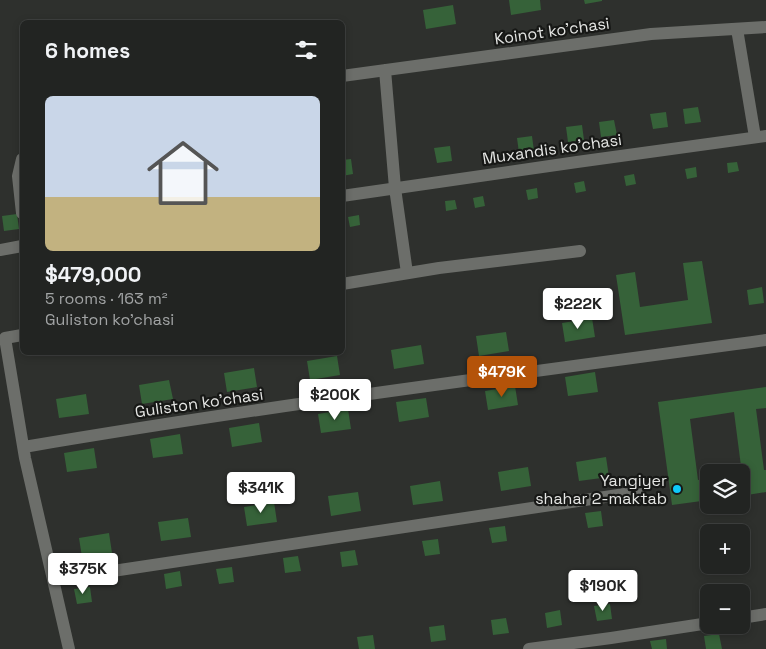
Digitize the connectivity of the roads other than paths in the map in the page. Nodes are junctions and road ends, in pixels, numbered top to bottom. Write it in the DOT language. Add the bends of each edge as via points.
graph roads {
  1 [pos="766,27"];
  2 [pos="737,29"];
  3 [pos="385,70"];
  4 [pos="345,76"];
  5 [pos="761,136"];
  6 [pos="20,168"];
  7 [pos="395,188"];
  8 [pos="20,194"];
  9 [pos="345,196"];
  10 [pos="20,246"];
  11 [pos="0,250"];
  12 [pos="580,251"];
  13 [pos="407,273"];
  14 [pos="345,283"];
  15 [pos="20,335"];
  16 [pos="766,340"];
  17 [pos="24,447"];
  18 [pos="638,492"];
  19 [pos="53,580"];
  20 [pos="766,614"];
  21 [pos="750,617"];
  22 [pos="700,624"];
  23 [pos="68,649"];
  24 [pos="529,649"];
  1 -- 2 [label="street, Koinot ko'chasi"];
  2 -- 3 [label="street, Koinot ko'chasi" via="651,34"];
  2 -- 5 [label="street"];
  3 -- 4 [label="street, Koinot ko'chasi"];
  3 -- 7 [label="street"];
  5 -- 7 [label="street, Muxandis ko'chasi"];
  6 -- 8 [label="street"];
  7 -- 9 [label="street, Muxandis ko'chasi"];
  7 -- 13 [label="street"];
  10 -- 11 [label="street"];
  12 -- 13 [label="street"];
  13 -- 14 [label="street"];
  15 -- 17 [label="street" via="5,338"];
  16 -- 17 [label="street, Guliston ko'chasi" via="383,392"];
  17 -- 19 [label="street"];
  18 -- 19 [label="street"];
  19 -- 23 [label="street"];
  20 -- 21 [label="street"];
  22 -- 24 [label="street"];
}
